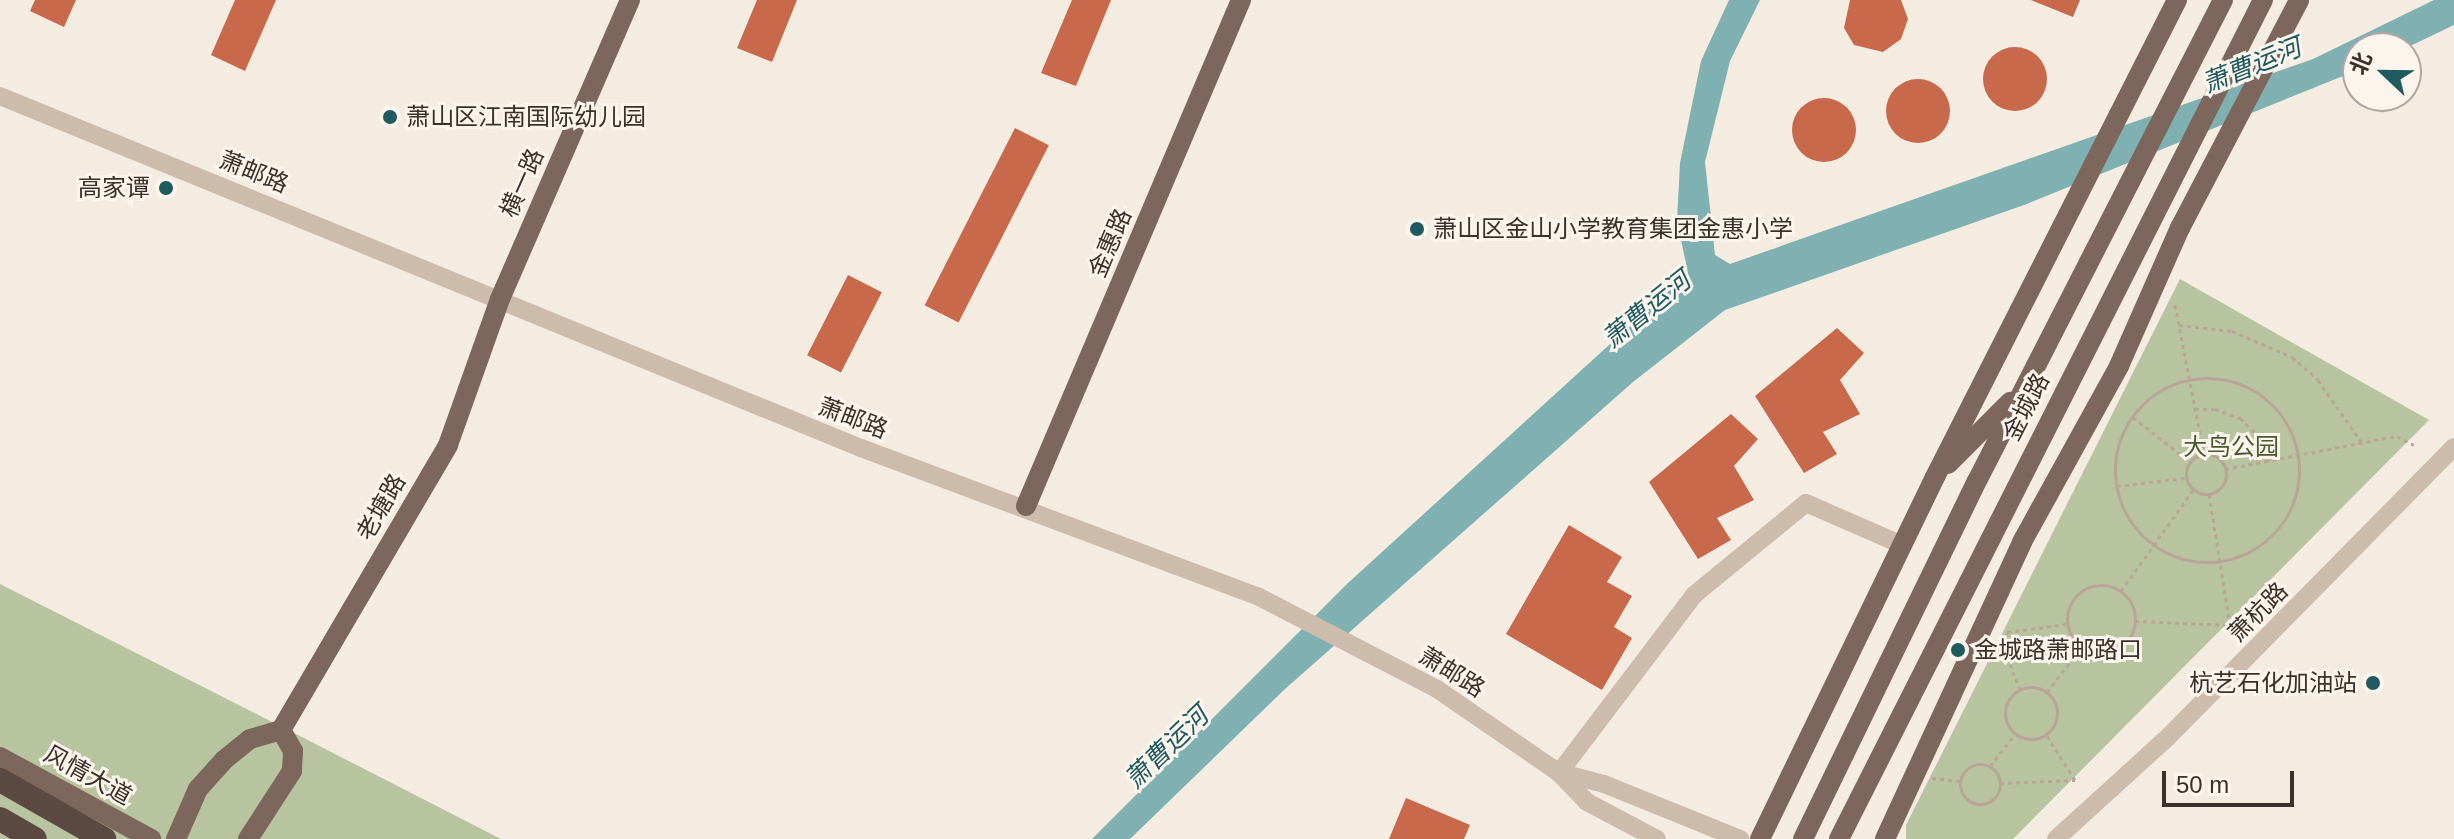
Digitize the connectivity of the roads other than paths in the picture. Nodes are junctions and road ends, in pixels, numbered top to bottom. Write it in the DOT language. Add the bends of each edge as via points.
graph roads {
  1 [pos="630,0"];
  2 [pos="1241,0"];
  3 [pos="2177,0"];
  4 [pos="2223,0"];
  5 [pos="2263,0"];
  6 [pos="2299,0"];
  7 [pos="0,96"];
  8 [pos="500,299"];
  9 [pos="2025,388"];
  10 [pos="2454,447"];
  11 [pos="1935,477"];
  12 [pos="1026,506"];
  13 [pos="1902,545"];
  14 [pos="281,730"];
  15 [pos="0,757"];
  16 [pos="1559,773"];
  17 [pos="0,780"];
  18 [pos="0,819"];
  19 [pos="1844,836"];
  20 [pos="35,839"];
  21 [pos="104,839"];
  22 [pos="151,839"];
  23 [pos="176,839"];
  24 [pos="248,839"];
  25 [pos="1657,839"];
  26 [pos="1740,839"];
  27 [pos="1760,839"];
  28 [pos="1803,839"];
  29 [pos="1885,839"];
  30 [pos="2056,839"];
  1 -- 8 [label="main road, 横一路"];
  2 -- 12 [label="main road, 金惠路"];
  3 -- 11 [label="main road, 金城路"];
  4 -- 9 [label="main road, 金城路"];
  5 -- 19 [label="main road, 金城路"];
  6 -- 29 [label="main road" via="2119,366 2022,542"];
  7 -- 8 [label="street, 萧邮路"];
  8 -- 12 [label="street, 萧邮路" via="861,448"];
  8 -- 14 [label="main road, 老塘路" via="448,445"];
  9 -- 11 [label="main road"];
  9 -- 28 [label="main road, 金城路"];
  10 -- 30 [label="street, 萧杭路" via="2169,736"];
  11 -- 13 [label="main road, 金城路"];
  12 -- 16 [label="street, 萧邮路" via="1343,636 1437,689"];
  13 -- 16 [label="street" via="1806,503 1694,595"];
  13 -- 27 [label="main road, 金城路"];
  14 -- 23 [label="main road" via="250,739 224,760 198,789"];
  14 -- 24 [label="main road" via="293,751 292,771"];
  15 -- 22 [label="main road, 风情大道"];
  16 -- 25 [label="street, 萧邮路" via="1587,802"];
  16 -- 26 [label="street" via="1604,784"];
  17 -- 21 [label="highway"];
  18 -- 20 [label="highway"];
}
